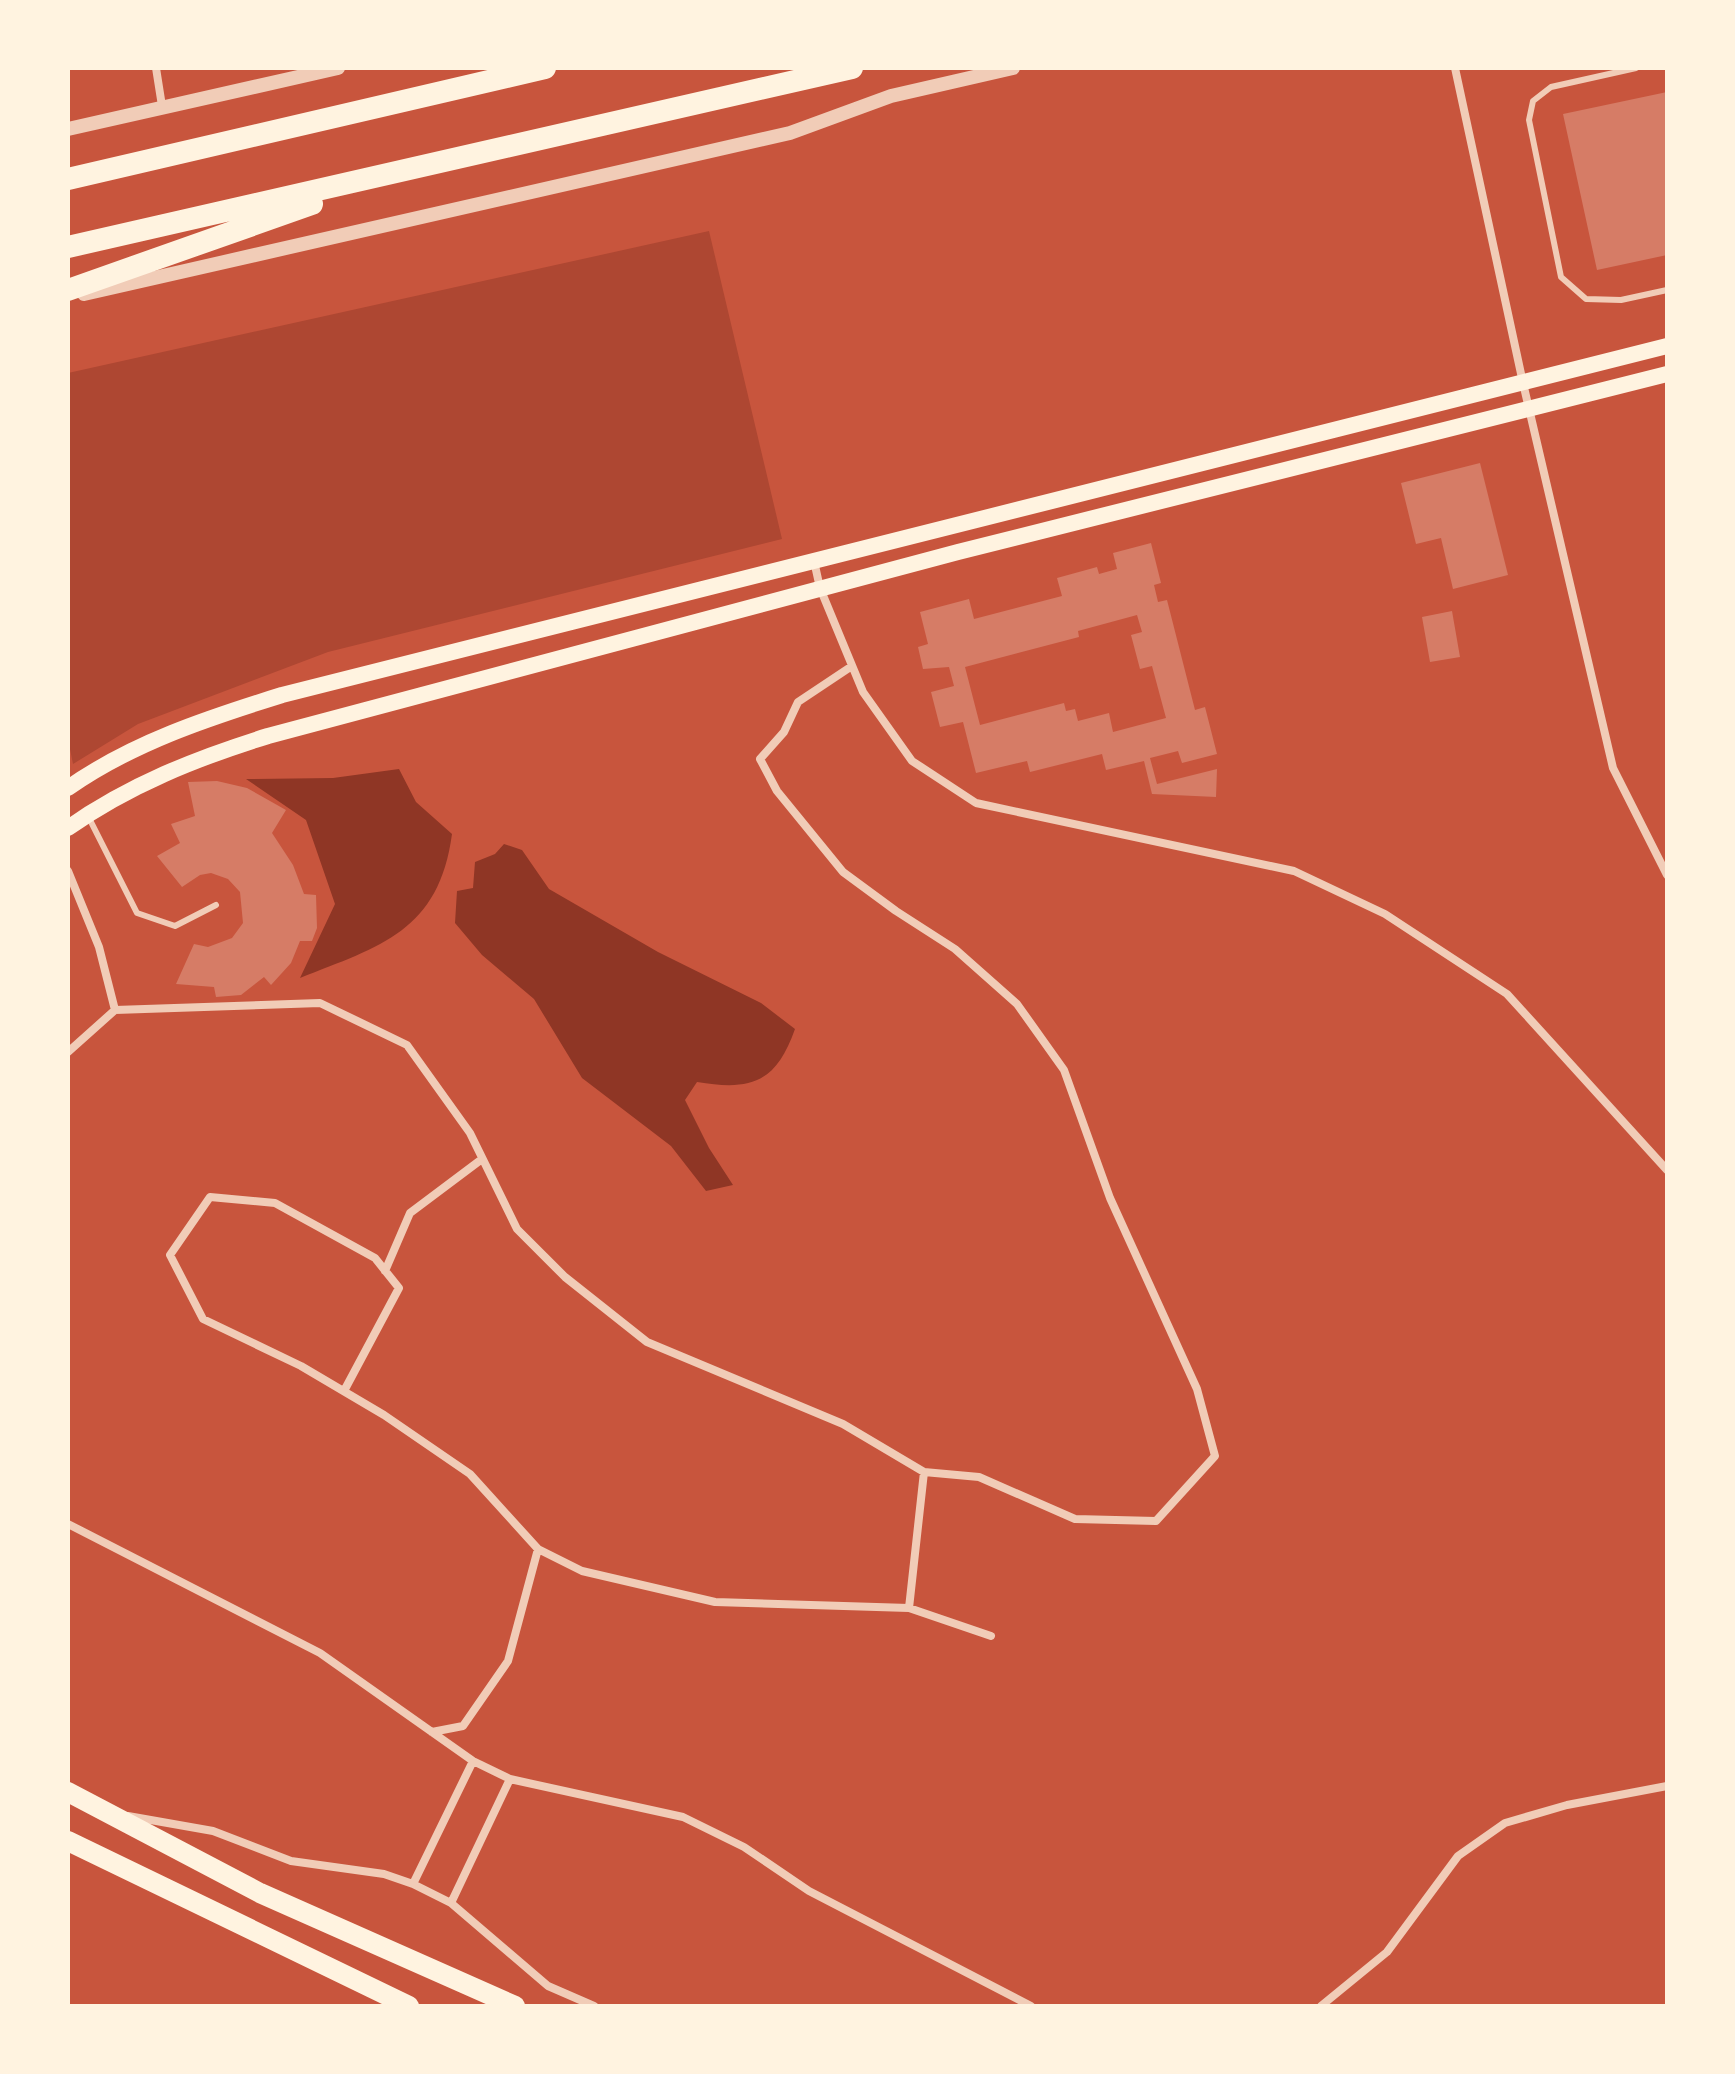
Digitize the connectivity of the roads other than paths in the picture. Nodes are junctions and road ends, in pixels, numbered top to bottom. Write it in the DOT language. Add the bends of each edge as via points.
graph roads {
  1 [pos="156,68"];
  2 [pos="338,68"];
  3 [pos="545,68"];
  4 [pos="852,68"];
  5 [pos="1013,68"];
  6 [pos="1455,68"];
  7 [pos="1636,68"];
  8 [pos="162,106"];
  9 [pos="68,129"];
  10 [pos="148,158"];
  11 [pos="68,164"];
  12 [pos="409,169"];
  13 [pos="68,179"];
  14 [pos="68,247"];
  15 [pos="68,290"];
  16 [pos="1667,290"];
  17 [pos="68,298"];
  18 [pos="1667,346"];
  19 [pos="1667,374"];
  20 [pos="1523,383"];
  21 [pos="1529,409"];
  22 [pos="814,560"];
  23 [pos="820,588"];
  24 [pos="852,666"];
  25 [pos="68,788"];
  26 [pos="87,814"];
  27 [pos="68,828"];
  28 [pos="68,871"];
  29 [pos="1667,875"];
  30 [pos="216,905"];
  31 [pos="115,1010"];
  32 [pos="68,1052"];
  33 [pos="482,1159"];
  34 [pos="1667,1170"];
  35 [pos="385,1271"];
  36 [pos="344,1391"];
  37 [pos="924,1472"];
  38 [pos="68,1524"];
  39 [pos="538,1549"];
  40 [pos="909,1608"];
  41 [pos="991,1636"];
  42 [pos="432,1732"];
  43 [pos="473,1761"];
  44 [pos="510,1779"];
  45 [pos="1667,1786"];
  46 [pos="68,1792"];
  47 [pos="104,1812"];
  48 [pos="68,1841"];
  49 [pos="413,1884"];
  50 [pos="451,1903"];
  51 [pos="409,2006"];
  52 [pos="515,2006"];
  53 [pos="594,2006"];
  54 [pos="1031,2006"];
  55 [pos="1321,2006"];
  1 -- 8 [label="street"];
  2 -- 8 [label="street"];
  3 -- 10 [label="highway"];
  4 -- 12 [label="highway"];
  5 -- 17 [label="street" via="891,96 790,133"];
  6 -- 20 [label="street"];
  7 -- 16 [label="lane" via="1551,87 1533,101 1529,120 1561,277 1586,299 1621,300"];
  8 -- 9 [label="street"];
  10 -- 11 [label="highway"];
  10 -- 13 [label="highway"];
  12 -- 14 [label="highway"];
  12 -- 15 [label="highway"];
  18 -- 20 [label="main road"];
  19 -- 21 [label="main road"];
  20 -- 21 [label="street"];
  20 -- 22 [label="main road"];
  21 -- 23 [label="main road"];
  21 -- 29 [label="street" via="1613,768"];
  22 -- 23 [label="street"];
  22 -- 25 [label="main road" via="257,703 162,737"];
  23 -- 24 [label="street"];
  23 -- 26 [label="main road" via="268,736 161,774"];
  24 -- 34 [label="street" via="863,692 912,761 976,803 1294,871 1385,914 1507,994"];
  24 -- 37 [label="street" via="798,702 784,732 760,759 777,791 843,872 955,949 1017,1004 1064,1070 1110,1198 1197,1389 1215,1456 1156,1521 1075,1519 979,1477"];
  26 -- 27 [label="main road"];
  26 -- 30 [label="lane" via="137,913 175,926"];
  28 -- 31 [label="street" via="99,947"];
  31 -- 32 [label="street"];
  31 -- 33 [label="street" via="320,1003 407,1045 470,1133"];
  33 -- 35 [label="street" via="410,1213"];
  33 -- 37 [label="street" via="517,1229 565,1277 647,1342 843,1424"];
  35 -- 36 [label="street" via="399,1288"];
  35 -- 36 [label="street" via="375,1258 275,1203 210,1197 170,1255 203,1319"];
  36 -- 39 [label="street" via="470,1474"];
  37 -- 40 [label="street"];
  38 -- 42 [label="street" via="320,1653"];
  39 -- 40 [label="street" via="582,1571 715,1602"];
  39 -- 42 [label="street" via="508,1661 463,1726"];
  40 -- 41 [label="street"];
  42 -- 43 [label="street"];
  43 -- 44 [label="street"];
  43 -- 49 [label="street"];
  44 -- 50 [label="street"];
  44 -- 54 [label="street" via="683,1817 744,1847 809,1891"];
  45 -- 55 [label="street" via="1505,1823 1458,1856 1387,1952"];
  46 -- 47 [label="main road"];
  47 -- 49 [label="street" via="213,1831 291,1861 384,1874"];
  47 -- 52 [label="main road" via="260,1893"];
  48 -- 51 [label="main road"];
  49 -- 50 [label="street"];
  50 -- 53 [label="street" via="548,1986"];
}
